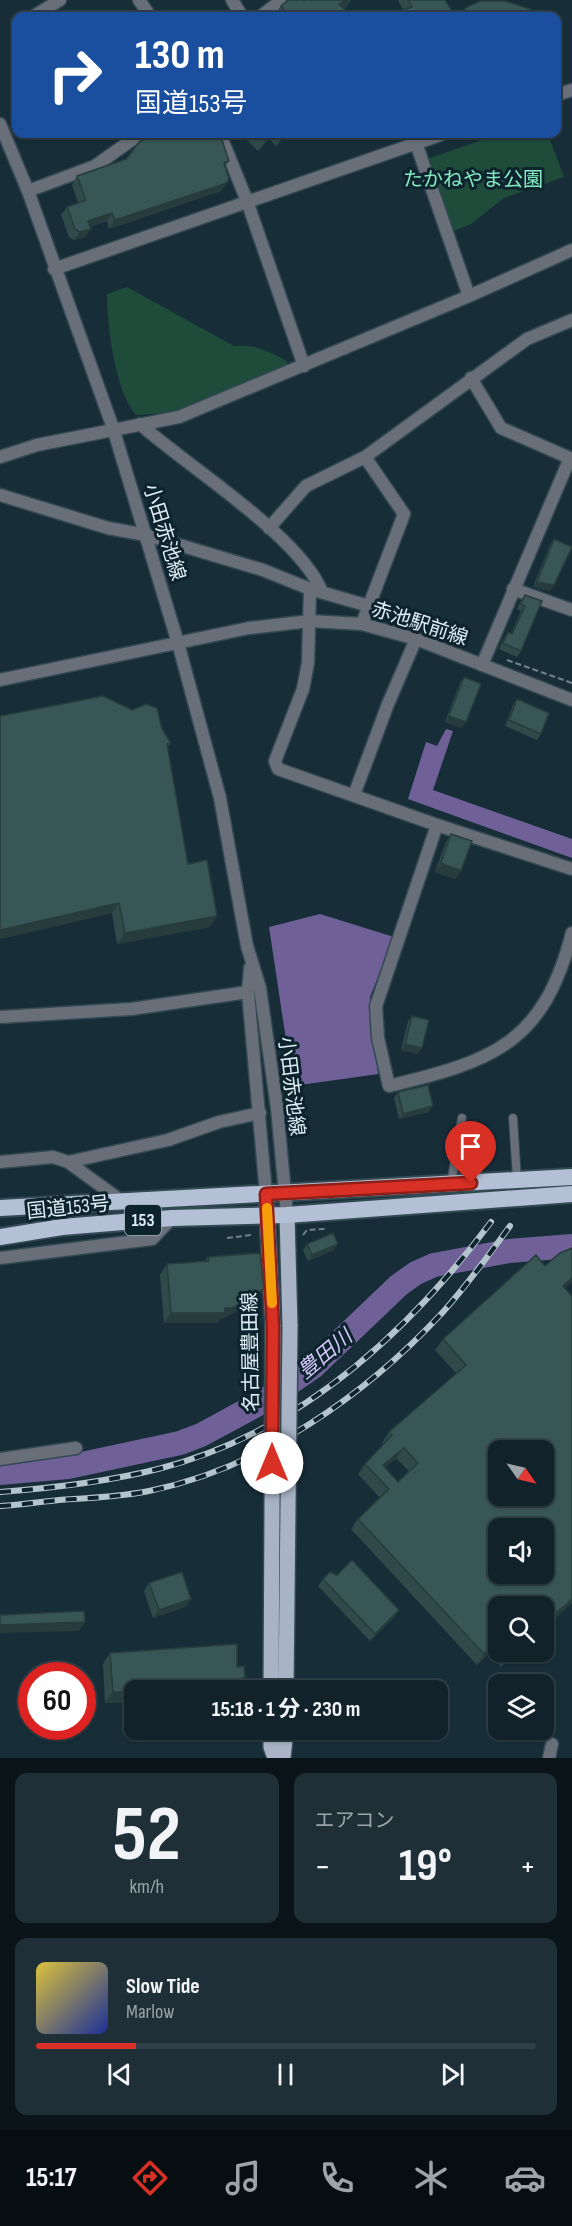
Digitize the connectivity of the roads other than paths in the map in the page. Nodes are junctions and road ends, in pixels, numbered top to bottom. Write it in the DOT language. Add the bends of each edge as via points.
graph roads {
  1 [pos="60,0"];
  2 [pos="282,0"];
  3 [pos="40,12"];
  4 [pos="266,12"];
  5 [pos="0,124"];
  6 [pos="134,138"];
  7 [pos="222,138"];
  8 [pos="432,138"];
  9 [pos="416,143"];
  10 [pos="28,190"];
  11 [pos="247,201"];
  12 [pos="572,250"];
  13 [pos="54,269"];
  14 [pos="469,296"];
  15 [pos="572,320"];
  16 [pos="304,366"];
  17 [pos="471,378"];
  18 [pos="140,424"];
  19 [pos="113,428"];
  20 [pos="0,457"];
  21 [pos="365,457"];
  22 [pos="571,458"];
  23 [pos="0,495"];
  24 [pos="269,528"];
  25 [pos="146,535"];
  26 [pos="513,589"];
  27 [pos="316,591"];
  28 [pos="369,606"];
  29 [pos="572,610"];
  30 [pos="310,621"];
  31 [pos="362,624"];
  32 [pos="416,639"];
  33 [pos="178,643"];
  34 [pos="482,665"];
  35 [pos="0,680"];
  36 [pos="572,699"];
  37 [pos="354,795"];
  38 [pos="437,825"];
  39 [pos="572,869"];
  40 [pos="572,933"];
  41 [pos="250,963"];
  42 [pos="248,992"];
  43 [pos="0,1017"];
  44 [pos="260,1113"];
  45 [pos="462,1118"];
  46 [pos="513,1118"];
  47 [pos="0,1162"];
  48 [pos="68,1162"];
  49 [pos="572,1177"];
  50 [pos="517,1180"];
  51 [pos="451,1184"];
  52 [pos="285,1192"];
  53 [pos="266,1194"];
  54 [pos="572,1194"];
  55 [pos="124,1203"];
  56 [pos="0,1208"];
  57 [pos="268,1215"];
  58 [pos="286,1215"];
  59 [pos="172,1218"];
  60 [pos="0,1237"];
  61 [pos="0,1258"];
  62 [pos="76,1448"];
  63 [pos="0,1459"];
  64 [pos="271,1680"];
  65 [pos="286,1680"];
  66 [pos="552,1744"];
  67 [pos="549,1758"];
  1 -- 3 [label="street"];
  2 -- 4 [label="street"];
  5 -- 10 [label="street, 小田赤池線"];
  6 -- 10 [label="street" via="95,166"];
  7 -- 11 [label="street"];
  8 -- 9 [label="street"];
  9 -- 11 [label="street"];
  9 -- 14 [label="street"];
  10 -- 13 [label="street, 小田赤池線"];
  11 -- 13 [label="street"];
  11 -- 16 [label="street"];
  12 -- 14 [label="street"];
  13 -- 19 [label="street, 小田赤池線"];
  14 -- 16 [label="street"];
  15 -- 17 [label="street" via="527,339"];
  16 -- 18 [label="street" via="179,417"];
  17 -- 21 [label="street"];
  17 -- 22 [label="street" via="501,428"];
  18 -- 19 [label="street"];
  18 -- 24 [label="street"];
  19 -- 20 [label="street"];
  19 -- 25 [label="street, 小田赤池線"];
  21 -- 24 [label="street" via="306,486"];
  21 -- 28 [label="street" via="404,514"];
  22 -- 26 [label="street"];
  23 -- 25 [label="street" via="108,528"];
  24 -- 27 [label="street" via="315,577"];
  25 -- 27 [label="street" via="263,570"];
  25 -- 33 [label="street, 小田赤池線"];
  26 -- 29 [label="street"];
  26 -- 34 [label="street"];
  27 -- 28 [label="street"];
  27 -- 30 [label="street"];
  28 -- 31 [label="street"];
  30 -- 31 [label="street, 赤池駅前線"];
  30 -- 33 [label="street, 赤池駅前線" via="249,628"];
  30 -- 37 [label="street" via="303,690 275,761 278,769"];
  31 -- 32 [label="street, 赤池駅前線"];
  32 -- 34 [label="street, 赤池駅前線"];
  32 -- 37 [label="street"];
  33 -- 35 [label="street, 赤池駅前線"];
  33 -- 41 [label="street, 小田赤池線" via="220,798"];
  34 -- 36 [label="street, 赤池駅前線"];
  37 -- 38 [label="street"];
  38 -- 39 [label="street"];
  38 -- 40 [label="street" via="376,1006 378,1038 389,1086 456,1070 514,1039 529,1026 549,995"];
  41 -- 42 [label="street, 小田赤池線"];
  41 -- 52 [label="street, 小田赤池線" via="260,988"];
  42 -- 43 [label="street" via="131,1009"];
  42 -- 44 [label="street, 小田赤池線"];
  44 -- 48 [label="street" via="168,1140"];
  44 -- 53 [label="street, 小田赤池線"];
  45 -- 51 [label="lane"];
  46 -- 50 [label="lane"];
  47 -- 48 [label="street, 153" via="53,1157"];
  48 -- 55 [label="street, 153"];
  49 -- 50 [label="highway, 国道153号 / 153"];
  50 -- 51 [label="highway, 国道153号 / 153"];
  51 -- 52 [label="highway, 国道153号 / 153"];
  52 -- 53 [label="highway, 国道153号 / 153"];
  52 -- 58 [label="street, 小田赤池線"];
  53 -- 55 [label="highway, 国道153号 / 153"];
  53 -- 57 [label="main road, 名古屋豊田線"];
  54 -- 58 [label="highway, 国道153号 / 153"];
  55 -- 56 [label="highway, 国道153号 / 153"];
  57 -- 58 [label="highway, 国道153号 / 153"];
  57 -- 59 [label="highway, 国道153号 / 153"];
  57 -- 64 [label="main road, 名古屋豊田線, bridge" via="273,1327"];
  58 -- 65 [label="main road, 名古屋豊田線, bridge" via="290,1326"];
  59 -- 60 [label="highway, 国道153号 / 153" via="62,1227"];
  59 -- 61 [label="street" via="152,1239"];
  62 -- 63 [label="street"];
  66 -- 67 [label="street"];
}
